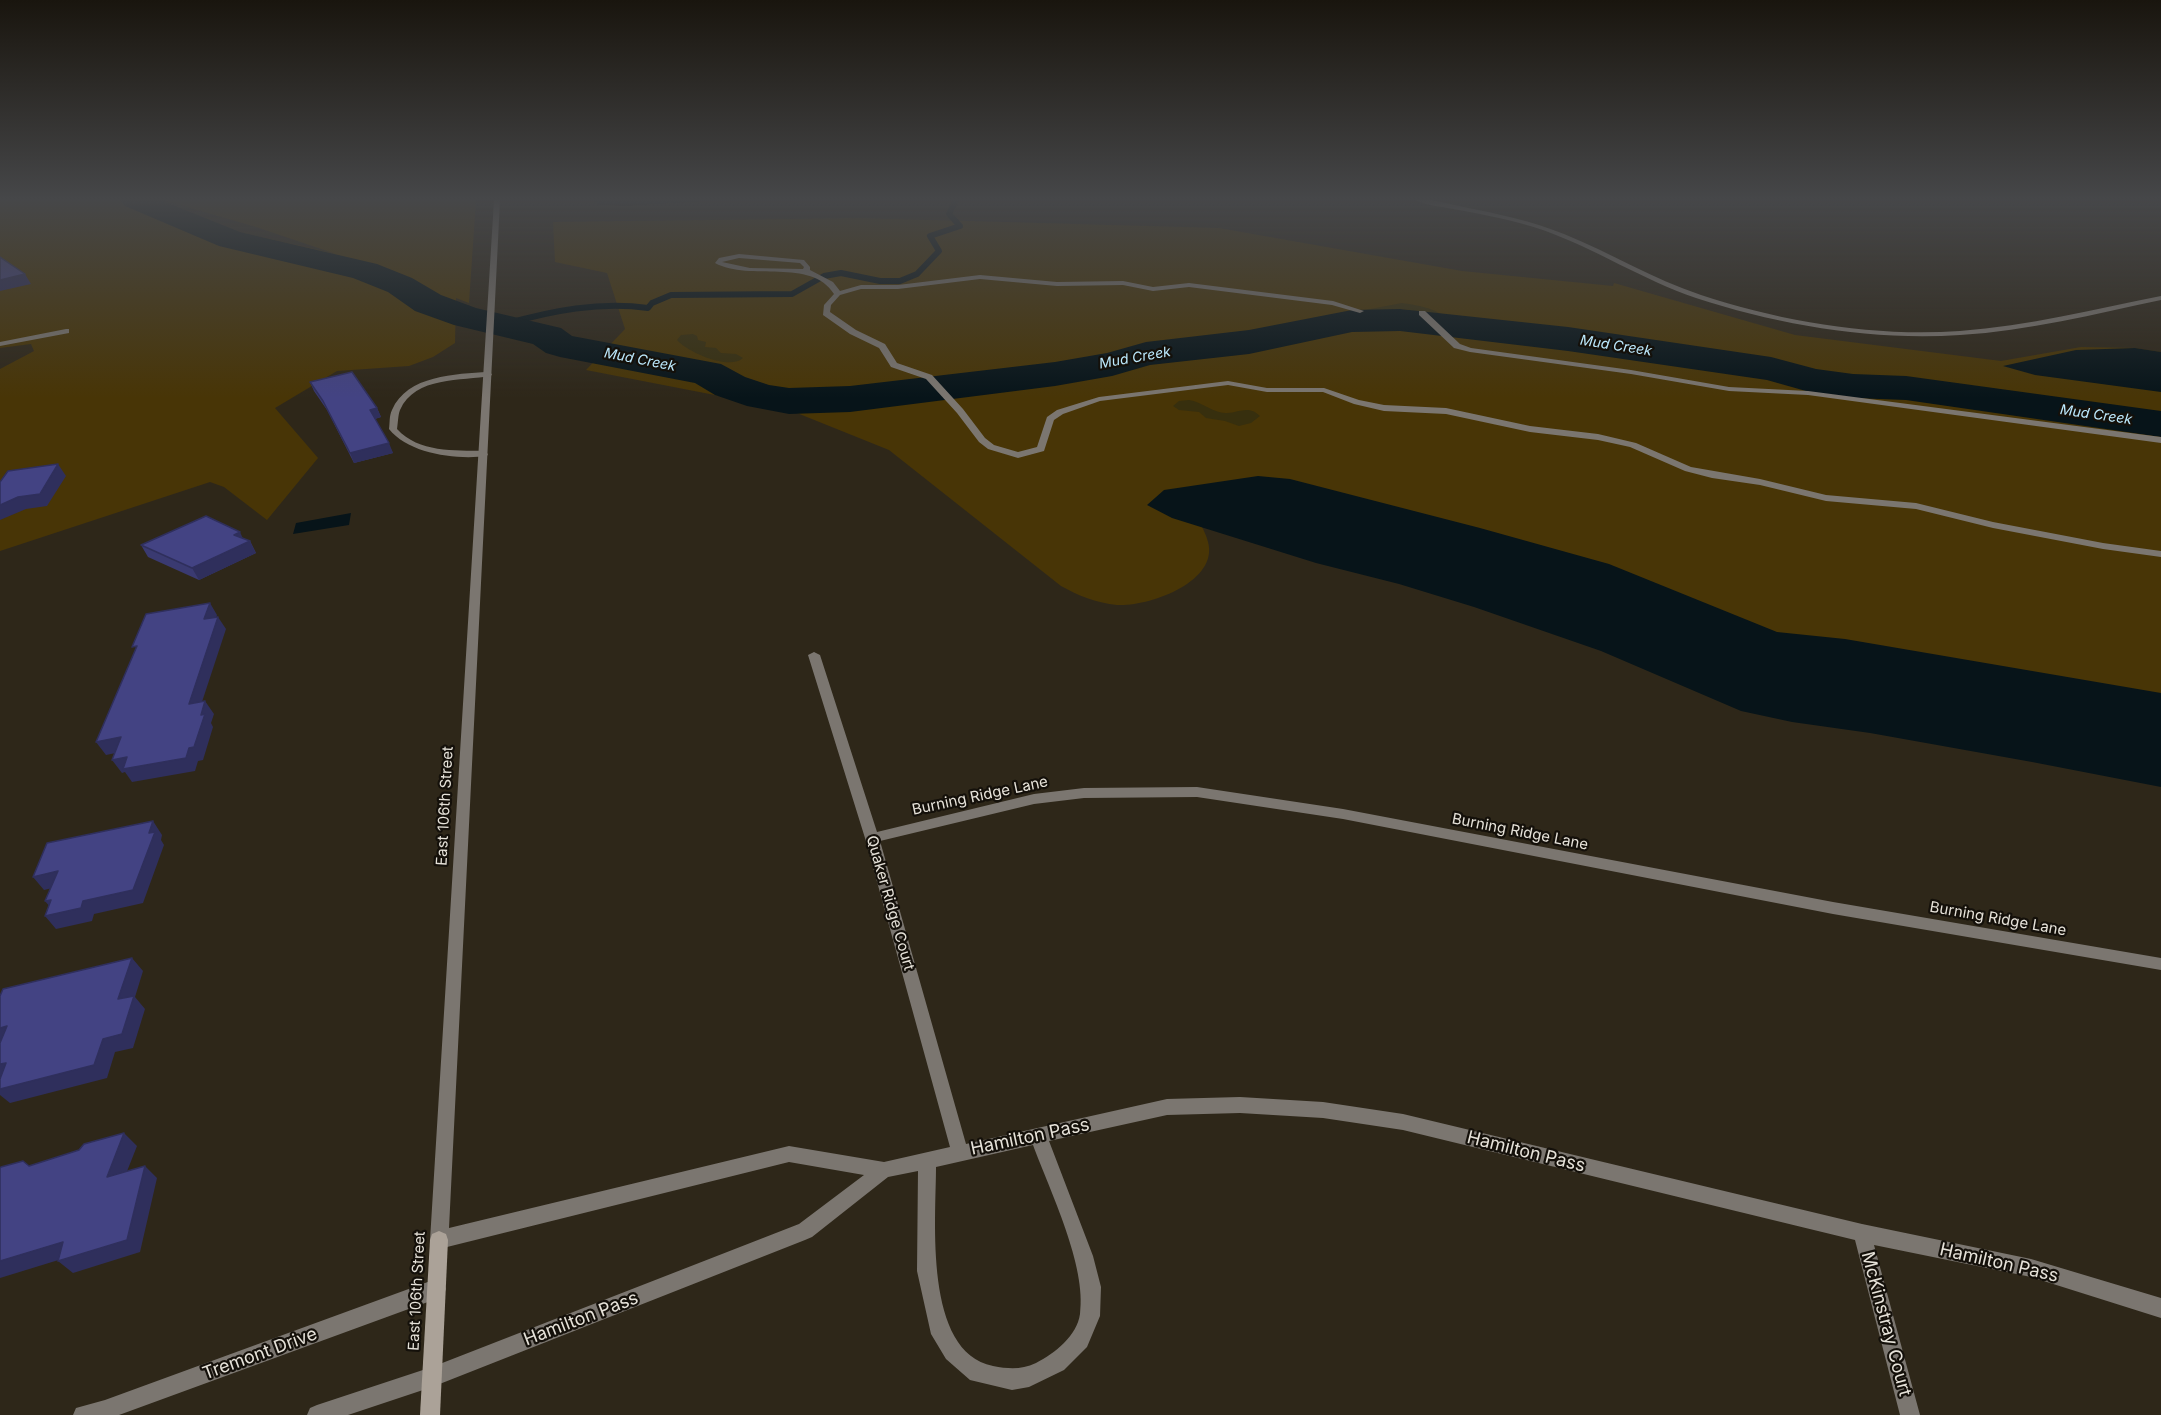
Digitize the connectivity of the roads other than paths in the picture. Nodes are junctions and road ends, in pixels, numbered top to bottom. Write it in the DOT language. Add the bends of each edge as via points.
graph roads {
  1 [pos="493,266"];
  2 [pos="732,266"];
  3 [pos="806,266"];
  4 [pos="1630,266"];
  5 [pos="809,272"];
  6 [pos="828,281"];
  7 [pos="861,287"];
  8 [pos="838,294"];
  9 [pos="2161,298"];
  10 [pos="1360,310"];
  11 [pos="1422,313"];
  12 [pos="66,331"];
  13 [pos="0,344"];
  14 [pos="488,374"];
  15 [pos="2161,440"];
  16 [pos="484,454"];
  17 [pos="2161,554"];
  18 [pos="814,655"];
  19 [pos="872,838"];
  20 [pos="2161,964"];
  21 [pos="1038,1135"];
  22 [pos="960,1153"];
  23 [pos="927,1160"];
  24 [pos="884,1170"];
  25 [pos="1862,1233"];
  26 [pos="439,1240"];
  27 [pos="436,1289"];
  28 [pos="2161,1308"];
  29 [pos="432,1377"];
  30 [pos="83,1415"];
  31 [pos="317,1415"];
  32 [pos="430,1415"];
  33 [pos="1910,1415"];
  1 -- 14 [label="street, East 106th Street"];
  2 -- 5 [label="street"];
  3 -- 5 [label="street"];
  4 -- 9 [label="street" via="1697,296 1745,310 1817,324 1894,332 1993,329"];
  5 -- 6 [label="street"];
  6 -- 7 [label="street"];
  6 -- 8 [label="street"];
  7 -- 8 [label="street"];
  7 -- 10 [label="street" via="898,287 980,277 1057,284 1123,283 1153,289 1189,285 1333,303"];
  8 -- 17 [label="street" via="826,313 882,346 894,365 929,377 982,440 1018,455 1041,448 1050,419 1060,412 1099,399 1228,383 1268,390 1323,390 1384,408 1446,411 1530,429 1598,437 1633,445 1704,473 1826,498 1916,506 1993,525"];
  11 -- 15 [label="street" via="1457,346 1470,350 1729,389 1808,393"];
  12 -- 13 [label="street"];
  14 -- 16 [label="street, East 106th Street"];
  14 -- 16 [label="street" via="432,382 418,388 395,411 393,429 398,437 419,448"];
  16 -- 26 [label="street, East 106th Street"];
  18 -- 19 [label="street, Quaker Ridge Court"];
  19 -- 20 [label="street, Burning Ridge Lane" via="1034,799 1095,793 1197,792 1343,814 1822,906"];
  19 -- 22 [label="street, Quaker Ridge Court"];
  21 -- 22 [label="street, Hamilton Pass"];
  21 -- 23 [label="street" via="1084,1256 1091,1287 1090,1316 1080,1340 1057,1363 1029,1377 1012,1380 977,1373 953,1352 938,1327 926,1271"];
  21 -- 25 [label="street, Hamilton Pass" via="1167,1107 1240,1105 1323,1110 1403,1122"];
  22 -- 23 [label="street, Hamilton Pass"];
  23 -- 24 [label="street, Hamilton Pass"];
  24 -- 26 [label="street, Hamilton Pass" via="789,1154"];
  24 -- 29 [label="street, Hamilton Pass" via="805,1231"];
  25 -- 28 [label="street, Hamilton Pass" via="2031,1268"];
  25 -- 33 [label="street, McKinstray Court"];
  26 -- 27 [label="street, East 106th Street"];
  27 -- 29 [label="street, East 106th Street"];
  27 -- 30 [label="street, Tremont Drive"];
  29 -- 31 [label="street"];
  29 -- 32 [label="street, East 106th Street"];
}
